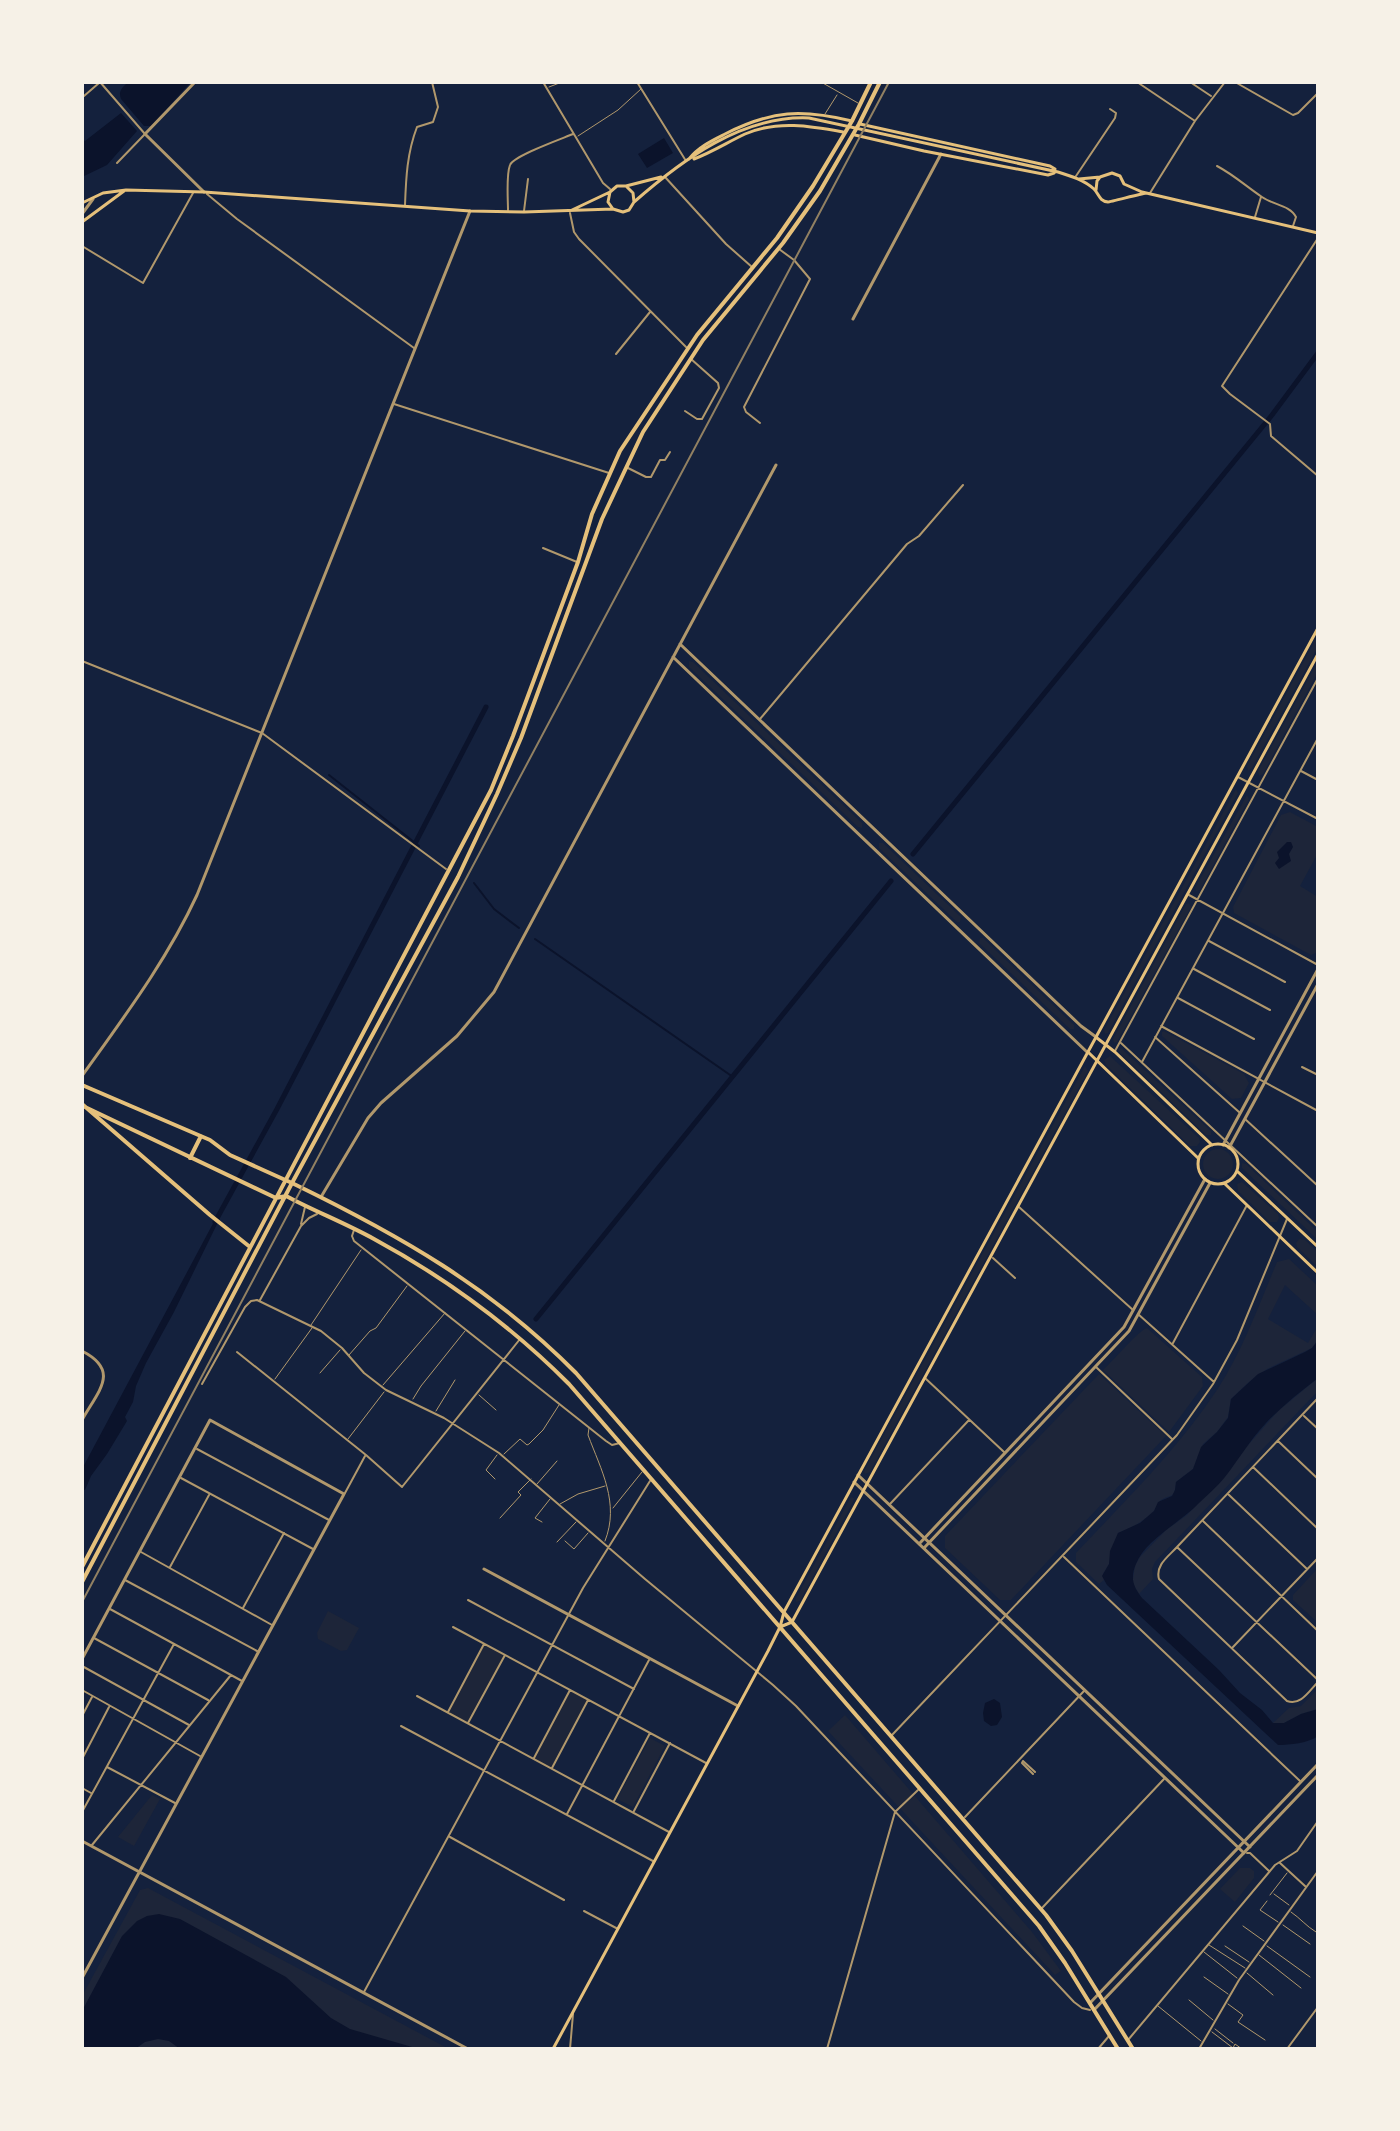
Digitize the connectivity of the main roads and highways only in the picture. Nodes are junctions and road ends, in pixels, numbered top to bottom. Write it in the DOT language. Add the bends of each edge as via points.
graph roads {
  1 [pos="871,82"];
  2 [pos="880,82"];
  3 [pos="852,121"];
  4 [pos="859,124"];
  5 [pos="845,132"];
  6 [pos="853,134"];
  7 [pos="687,162"];
  8 [pos="1058,172"];
  9 [pos="664,176"];
  10 [pos="1100,177"];
  11 [pos="1077,178"];
  12 [pos="626,186"];
  13 [pos="126,190"];
  14 [pos="1096,190"];
  15 [pos="610,191"];
  16 [pos="1123,191"];
  17 [pos="1148,194"];
  18 [pos="634,202"];
  19 [pos="82,203"];
  20 [pos="613,209"];
  21 [pos="570,211"];
  22 [pos="82,222"];
  23 [pos="1318,236"];
  24 [pos="1318,628"];
  25 [pos="1318,654"];
  26 [pos="448,871"];
  27 [pos="458,877"];
  28 [pos="1096,1037"];
  29 [pos="1106,1045"];
  30 [pos="1088,1052"];
  31 [pos="1097,1061"];
  32 [pos="82,1085"];
  33 [pos="84,1105"];
  34 [pos="201,1136"];
  35 [pos="1212,1145"];
  36 [pos="190,1158"];
  37 [pos="1198,1158"];
  38 [pos="1237,1171"];
  39 [pos="285,1180"];
  40 [pos="292,1183"];
  41 [pos="1224,1183"];
  42 [pos="286,1196"];
  43 [pos="276,1198"];
  44 [pos="386,1230"];
  45 [pos="379,1242"];
  46 [pos="250,1247"];
  47 [pos="1318,1247"];
  48 [pos="1318,1273"];
  49 [pos="599,1399"];
  50 [pos="590,1408"];
  51 [pos="82,1567"];
  52 [pos="82,1582"];
  53 [pos="784,1612"];
  54 [pos="792,1622"];
  55 [pos="780,1627"];
  56 [pos="553,2049"];
  57 [pos="1118,2049"];
  58 [pos="1133,2049"];
  1 -- 3 [label="main road"];
  2 -- 4 [label="main road"];
  3 -- 5 [label="main road"];
  3 -- 7 [label="main road" via="783,113 744,124"];
  4 -- 6 [label="main road"];
  4 -- 8 [label="main road"];
  5 -- 7 [label="main road" via="808,125 769,128"];
  5 -- 26 [label="main road" via="777,238 688,348 620,451 491,790"];
  6 -- 8 [label="main road" via="1048,175"];
  6 -- 27 [label="main road" via="820,191 690,358 643,432 602,519 521,738"];
  7 -- 8 [label="main road" via="748,126 793,117"];
  7 -- 9 [label="main road"];
  8 -- 11 [label="main road"];
  9 -- 12 [label="main road"];
  9 -- 18 [label="main road"];
  10 -- 11 [label="main road"];
  10 -- 14 [label="main road"];
  10 -- 16 [label="main road" via="1120,176"];
  11 -- 14 [label="main road"];
  12 -- 15 [label="main road"];
  12 -- 18 [label="main road"];
  13 -- 19 [label="main road"];
  13 -- 21 [label="main road" via="470,211"];
  13 -- 22 [label="main road"];
  14 -- 16 [label="main road" via="1106,202 1117,201"];
  15 -- 20 [label="main road"];
  15 -- 21 [label="main road"];
  16 -- 17 [label="main road"];
  16 -- 17 [label="main road"];
  17 -- 23 [label="main road"];
  18 -- 20 [label="main road" via="626,211"];
  20 -- 21 [label="main road"];
  24 -- 28 [label="main road"];
  25 -- 29 [label="main road"];
  26 -- 27 [label="main road"];
  26 -- 39 [label="main road"];
  27 -- 40 [label="main road"];
  28 -- 29 [label="main road"];
  28 -- 30 [label="main road"];
  29 -- 31 [label="main road"];
  29 -- 35 [label="main road"];
  30 -- 31 [label="main road"];
  30 -- 53 [label="main road"];
  31 -- 37 [label="main road"];
  31 -- 54 [label="main road"];
  32 -- 34 [label="main road"];
  33 -- 36 [label="main road"];
  33 -- 46 [label="main road"];
  34 -- 36 [label="main road"];
  34 -- 39 [label="main road"];
  35 -- 37 [label="main road"];
  35 -- 38 [label="main road" via="1224,1142 1230,1147"];
  36 -- 43 [label="main road"];
  37 -- 41 [label="main road" via="1205,1179"];
  38 -- 41 [label="main road"];
  38 -- 47 [label="main road"];
  39 -- 40 [label="main road"];
  39 -- 43 [label="main road"];
  40 -- 42 [label="main road"];
  40 -- 44 [label="main road"];
  41 -- 48 [label="main road"];
  42 -- 43 [label="main road"];
  42 -- 45 [label="main road"];
  42 -- 52 [label="main road"];
  43 -- 46 [label="main road"];
  44 -- 45 [label="main road"];
  44 -- 49 [label="main road" via="498,1304"];
  45 -- 50 [label="main road" via="455,1288 520,1339"];
  46 -- 51 [label="main road"];
  49 -- 50 [label="main road"];
  49 -- 53 [label="main road"];
  50 -- 55 [label="main road"];
  53 -- 54 [label="main road"];
  53 -- 55 [label="main road"];
  54 -- 55 [label="main road"];
  54 -- 58 [label="main road" via="1041,1909"];
  55 -- 56 [label="main road"];
  55 -- 57 [label="main road" via="1039,1926"];
}
